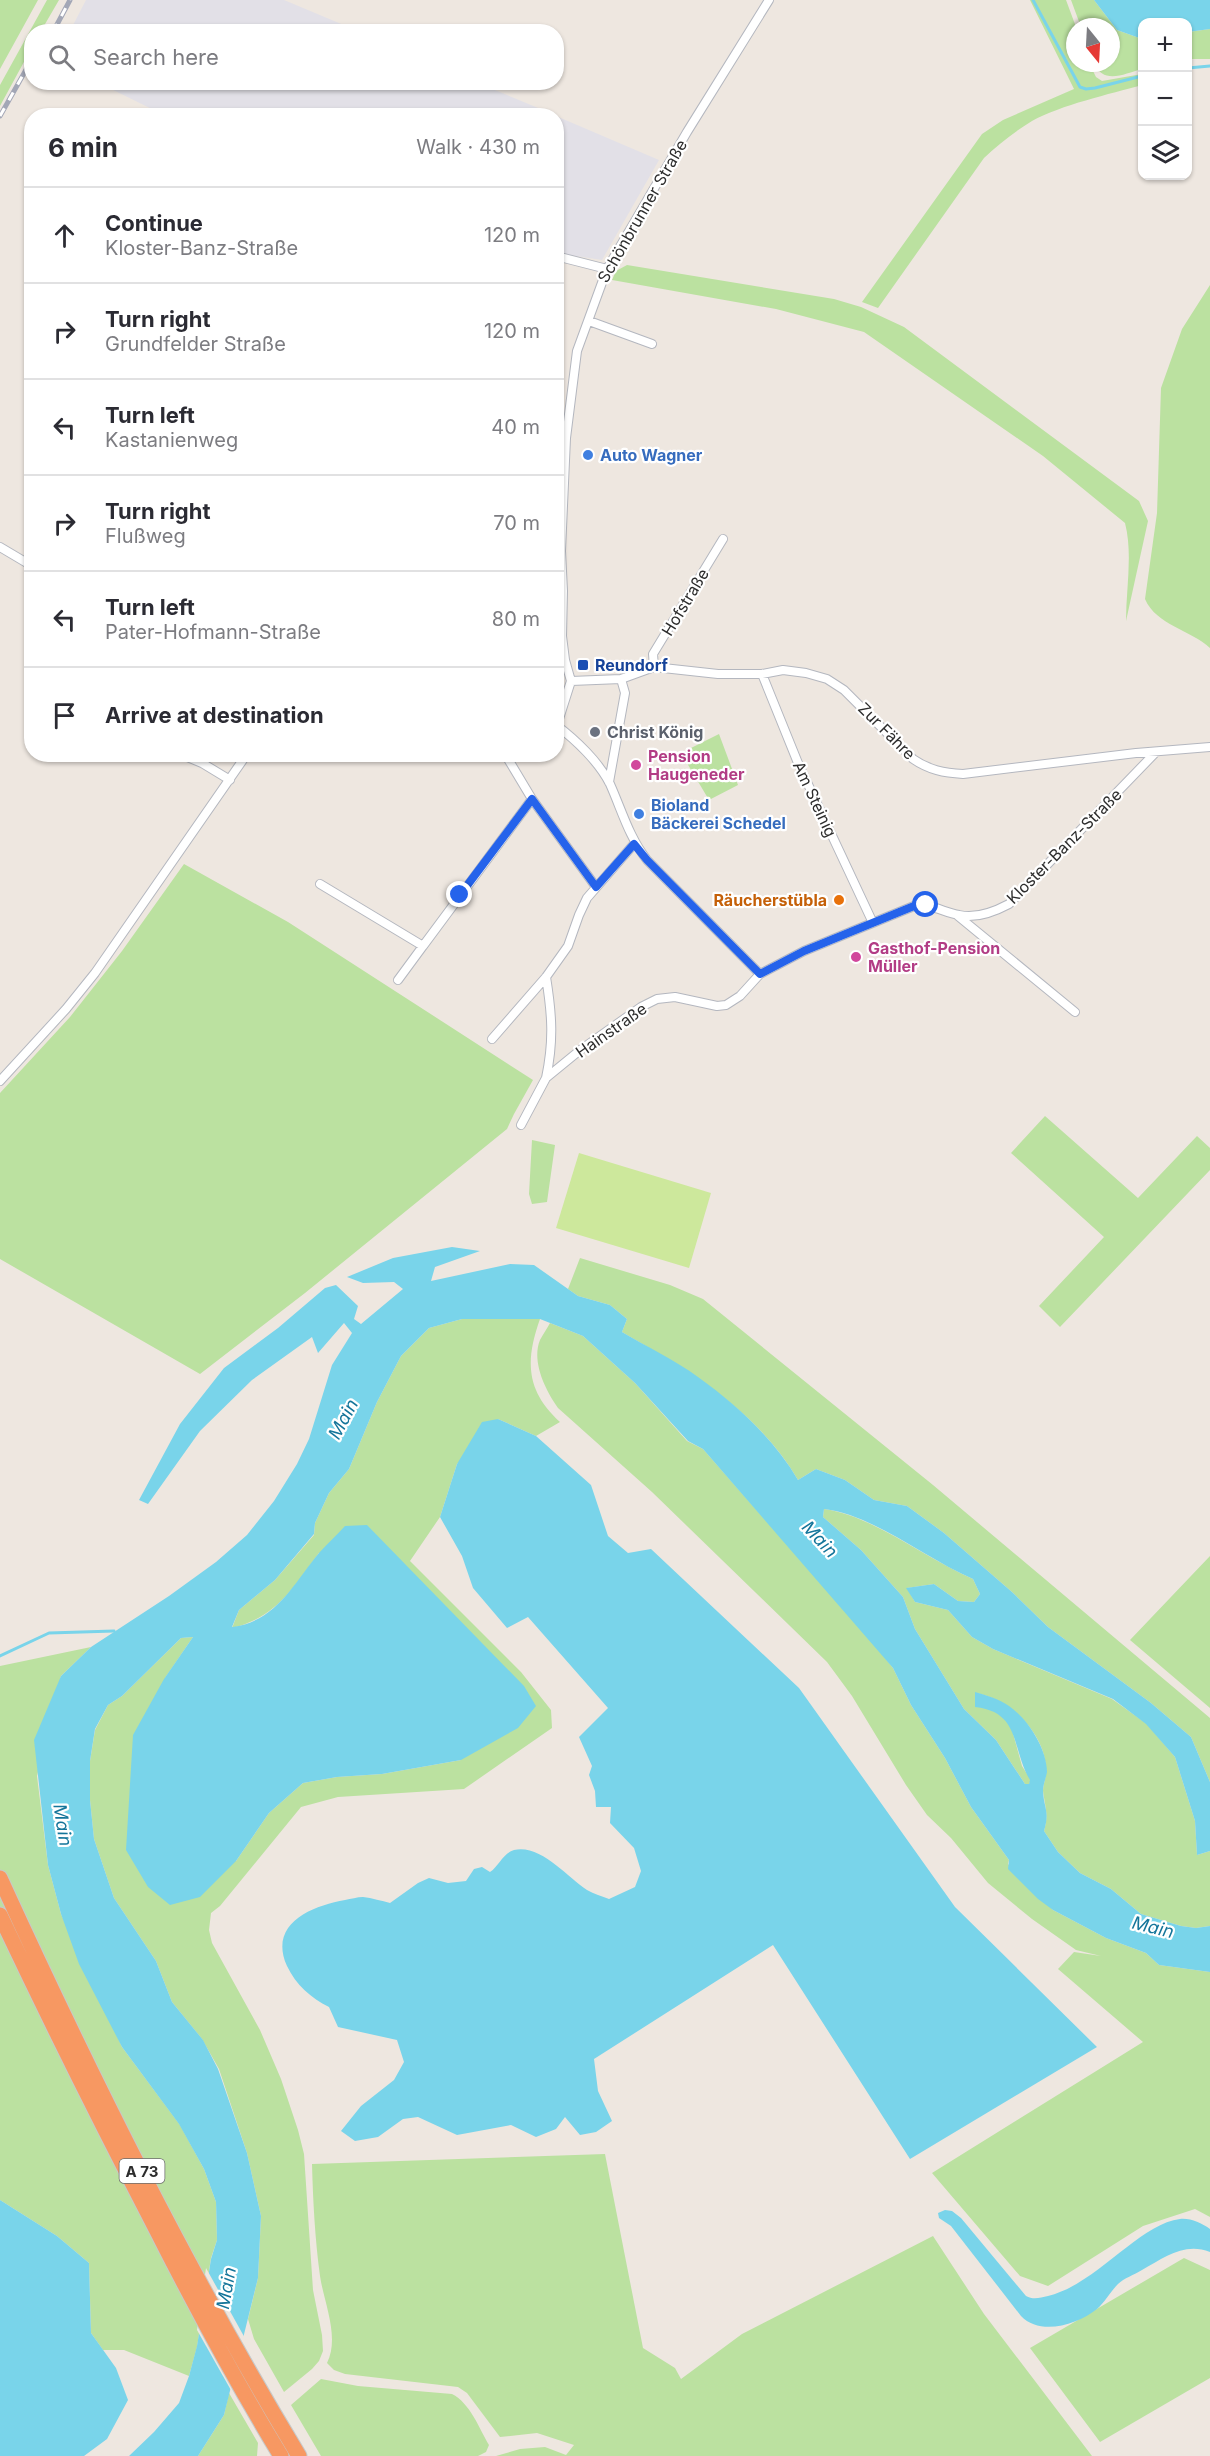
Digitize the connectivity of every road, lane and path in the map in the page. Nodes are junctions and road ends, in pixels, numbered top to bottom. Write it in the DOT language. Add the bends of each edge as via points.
graph roads {
  1 [pos="769,0"];
  2 [pos="564,258"];
  3 [pos="607,269"];
  4 [pos="589,321"];
  5 [pos="652,344"];
  6 [pos="564,438"];
  7 [pos="723,539"];
  8 [pos="0,547"];
  9 [pos="24,561"];
  10 [pos="564,652"];
  11 [pos="654,667"];
  12 [pos="762,674"];
  13 [pos="621,680"];
  14 [pos="571,681"];
  15 [pos="564,703"];
  16 [pos="564,731"];
  17 [pos="1210,747"];
  18 [pos="1156,752"];
  19 [pos="198,762"];
  20 [pos="242,762"];
  21 [pos="510,762"];
  22 [pos="230,780"];
  23 [pos="609,782"];
  24 [pos="532,799"];
  25 [pos="634,844"];
  26 [pos="320,884"];
  27 [pos="596,887"];
  28 [pos="958,915"];
  29 [pos="873,923"];
  30 [pos="423,946"];
  31 [pos="760,974"];
  32 [pos="546,978"];
  33 [pos="398,980"];
  34 [pos="1075,1012"];
  35 [pos="492,1039"];
  36 [pos="546,1078"];
  37 [pos="0,1081"];
  38 [pos="520,1125"];
  39 [pos="0,1878"];
  40 [pos="0,1915"];
  41 [pos="281,2456"];
  42 [pos="299,2456"];
  1 -- 3 [label="street, Schönbrunner Straße"];
  2 -- 3 [label="street"];
  3 -- 4 [label="street, Schönbrunner Straße"];
  4 -- 5 [label="street"];
  4 -- 6 [label="street, Schönbrunner Straße" via="577,351"];
  7 -- 11 [label="street, Hofstraße" via="653,654"];
  8 -- 9 [label="street"];
  10 -- 14 [label="street, Schönbrunner Straße"];
  11 -- 12 [label="street, Zur Fähre"];
  11 -- 13 [label="street, Zur Fähre"];
  12 -- 18 [label="street, Zur Fähre" via="783,670 828,679 866,710 913,759 944,773"];
  12 -- 29 [label="street, Am Steinig" via="798,763"];
  13 -- 14 [label="street, Zur Fähre"];
  13 -- 23 [label="street" via="625,693"];
  14 -- 15 [label="street"];
  16 -- 23 [label="street"];
  17 -- 18 [label="street, Zur Fähre"];
  18 -- 28 [label="street, Kloster-Banz-Straße" via="1009,904 986,914"];
  19 -- 22 [label="street"];
  20 -- 22 [label="street"];
  21 -- 24 [label="street"];
  22 -- 37 [label="street" via="95,973"];
  23 -- 25 [label="street"];
  24 -- 27 [label="street"];
  24 -- 30 [label="street"];
  25 -- 27 [label="street"];
  25 -- 31 [label="street"];
  26 -- 30 [label="street"];
  27 -- 32 [label="street" via="579,915 568,946"];
  28 -- 29 [label="street, Kloster-Banz-Straße" via="921,905"];
  28 -- 34 [label="street"];
  29 -- 31 [label="street, Kloster-Banz-Straße"];
  30 -- 33 [label="street"];
  31 -- 36 [label="street, Hainstraße" via="726,1005 675,997 657,999"];
  32 -- 35 [label="street"];
  32 -- 36 [label="street" via="553,1016"];
  36 -- 38 [label="street, Hainstraße"];
  39 -- 42 [label="highway, A 73" via="126,2139 227,2332"];
  40 -- 41 [label="highway, A 73" via="138,2195 215,2342"];
}
